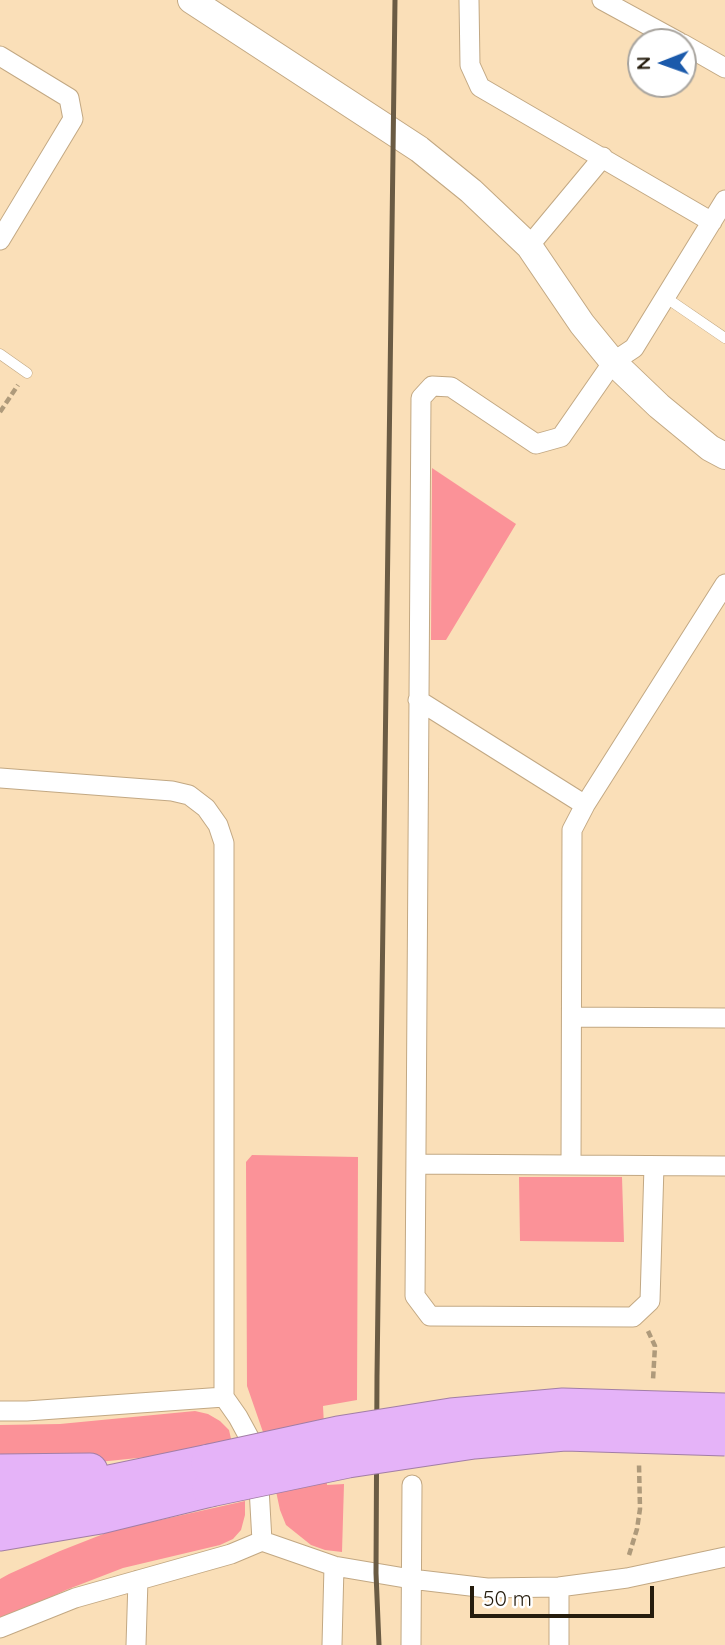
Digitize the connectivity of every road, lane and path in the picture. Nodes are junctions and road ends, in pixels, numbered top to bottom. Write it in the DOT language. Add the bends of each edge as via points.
graph roads {
  1 [pos="191,0"];
  2 [pos="469,0"];
  3 [pos="602,0"];
  4 [pos="653,28"];
  5 [pos="697,52"];
  6 [pos="0,56"];
  7 [pos="725,68"];
  8 [pos="603,157"];
  9 [pos="725,200"];
  10 [pos="712,222"];
  11 [pos="0,240"];
  12 [pos="529,246"];
  13 [pos="665,297"];
  14 [pos="725,338"];
  15 [pos="0,354"];
  16 [pos="613,362"];
  17 [pos="27,373"];
  18 [pos="0,412"];
  19 [pos="725,456"];
  20 [pos="725,584"];
  21 [pos="418,700"];
  22 [pos="0,778"];
  23 [pos="585,805"];
  24 [pos="572,1017"];
  25 [pos="725,1018"];
  26 [pos="417,1164"];
  27 [pos="571,1165"];
  28 [pos="654,1166"];
  29 [pos="725,1166"];
  30 [pos="224,1397"];
  31 [pos="725,1410"];
  32 [pos="0,1411"];
  33 [pos="725,1438"];
  34 [pos="0,1472"];
  35 [pos="209,1476"];
  36 [pos="412,1485"];
  37 [pos="0,1506"];
  38 [pos="100,1516"];
  39 [pos="0,1534"];
  40 [pos="262,1541"];
  41 [pos="725,1557"];
  42 [pos="0,1558"];
  43 [pos="334,1566"];
  44 [pos="411,1579"];
  45 [pos="138,1580"];
  46 [pos="559,1587"];
  47 [pos="0,1628"];
  48 [pos="136,1645"];
  49 [pos="332,1645"];
  50 [pos="411,1645"];
  51 [pos="559,1645"];
  1 -- 12 [label="street" via="419,149"];
  2 -- 8 [label="street" via="470,65 480,87"];
  3 -- 4 [label="street"];
  5 -- 7 [label="street"];
  6 -- 11 [label="street" via="69,98 73,119"];
  8 -- 10 [label="street"];
  8 -- 12 [label="street"];
  9 -- 10 [label="street"];
  10 -- 13 [label="street"];
  12 -- 16 [label="street"];
  13 -- 14 [label="lane"];
  13 -- 16 [label="street" via="635,348"];
  15 -- 17 [label="lane"];
  16 -- 19 [label="street" via="659,406"];
  16 -- 21 [label="street" via="561,437 536,444 451,387 432,386 421,398"];
  17 -- 18 [label="path"];
  20 -- 23 [label="street"];
  21 -- 23 [label="street"];
  21 -- 26 [label="street"];
  22 -- 30 [label="street" via="172,791 190,795 219,825 224,843"];
  23 -- 24 [label="street" via="572,830"];
  24 -- 25 [label="street"];
  24 -- 27 [label="street"];
  26 -- 27 [label="street"];
  26 -- 28 [label="street" via="415,1296 430,1316 634,1317 649,1301"];
  27 -- 28 [label="street"];
  28 -- 29 [label="street"];
  30 -- 32 [label="street"];
  30 -- 40 [label="street" via="257,1452"];
  31 -- 35 [label="highway, bridge" via="563,1406 451,1416 338,1434"];
  33 -- 35 [label="highway, bridge" via="565,1433"];
  34 -- 35 [label="highway"];
  35 -- 37 [label="highway"];
  35 -- 38 [label="highway"];
  36 -- 44 [label="street"];
  38 -- 39 [label="highway"];
  38 -- 42 [label="highway"];
  40 -- 43 [label="street"];
  40 -- 45 [label="street"];
  41 -- 46 [label="street"];
  43 -- 44 [label="street"];
  43 -- 49 [label="street"];
  44 -- 46 [label="street" via="487,1588"];
  44 -- 50 [label="street"];
  45 -- 47 [label="street" via="75,1598"];
  45 -- 48 [label="street"];
  46 -- 51 [label="street"];
}
